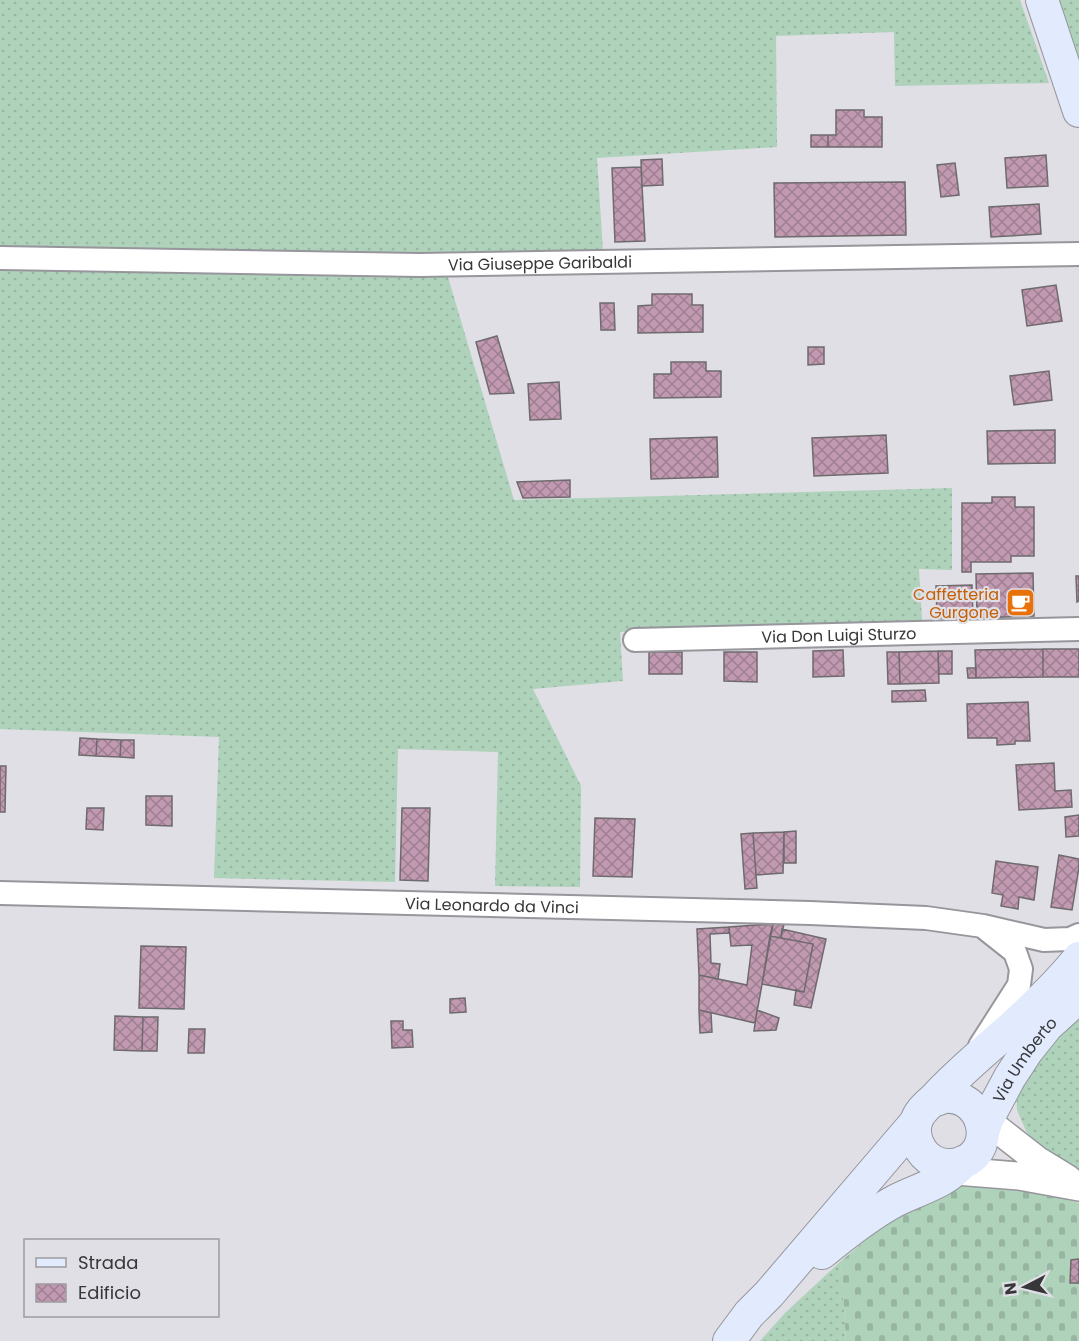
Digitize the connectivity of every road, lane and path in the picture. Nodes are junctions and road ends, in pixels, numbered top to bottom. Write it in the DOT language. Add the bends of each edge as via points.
graph roads {
  1 [pos="1042,0"];
  2 [pos="1079,111"];
  3 [pos="1079,254"];
  4 [pos="0,258"];
  5 [pos="1079,628"];
  6 [pos="634,639"];
  7 [pos="0,893"];
  8 [pos="983,926"];
  9 [pos="1079,935"];
  10 [pos="1079,958"];
  11 [pos="1079,997"];
  12 [pos="969,1063"];
  13 [pos="1006,1084"];
  14 [pos="924,1112"];
  15 [pos="983,1122"];
  16 [pos="1037,1160"];
  17 [pos="952,1166"];
  18 [pos="1079,1187"];
  19 [pos="769,1294"];
  20 [pos="729,1341"];
  1 -- 2 [label="main road"];
  3 -- 4 [label="street, Via Giuseppe Garibaldi" via="419,265"];
  5 -- 6 [label="street, Via Don Luigi Sturzo"];
  7 -- 8 [label="street, Via Leonardo da Vinci" via="810,913 926,918"];
  8 -- 9 [label="street, Via Leonardo da Vinci" via="1044,940"];
  8 -- 12 [label="street" via="1015,952 1021,969 1020,985"];
  10 -- 12 [label="main road, Via Umberto" via="1066,975"];
  11 -- 13 [label="main road, Via Umberto" via="1047,1026"];
  12 -- 14 [label="main road, Via Umberto"];
  13 -- 15 [label="main road, Via Umberto"];
  13 -- 16 [label="street" via="1012,1127"];
  14 -- 15 [label="main road" via="944,1097 957,1098 970,1104"];
  14 -- 17 [label="main road" via="915,1135 919,1148 927,1157"];
  14 -- 19 [label="main road, Via Umberto"];
  15 -- 16 [label="street"];
  15 -- 17 [label="main road" via="977,1150"];
  16 -- 18 [label="street"];
  17 -- 18 [label="street"];
  17 -- 19 [label="main road" via="939,1180 893,1202 848,1232"];
  19 -- 20 [label="main road"];
}
